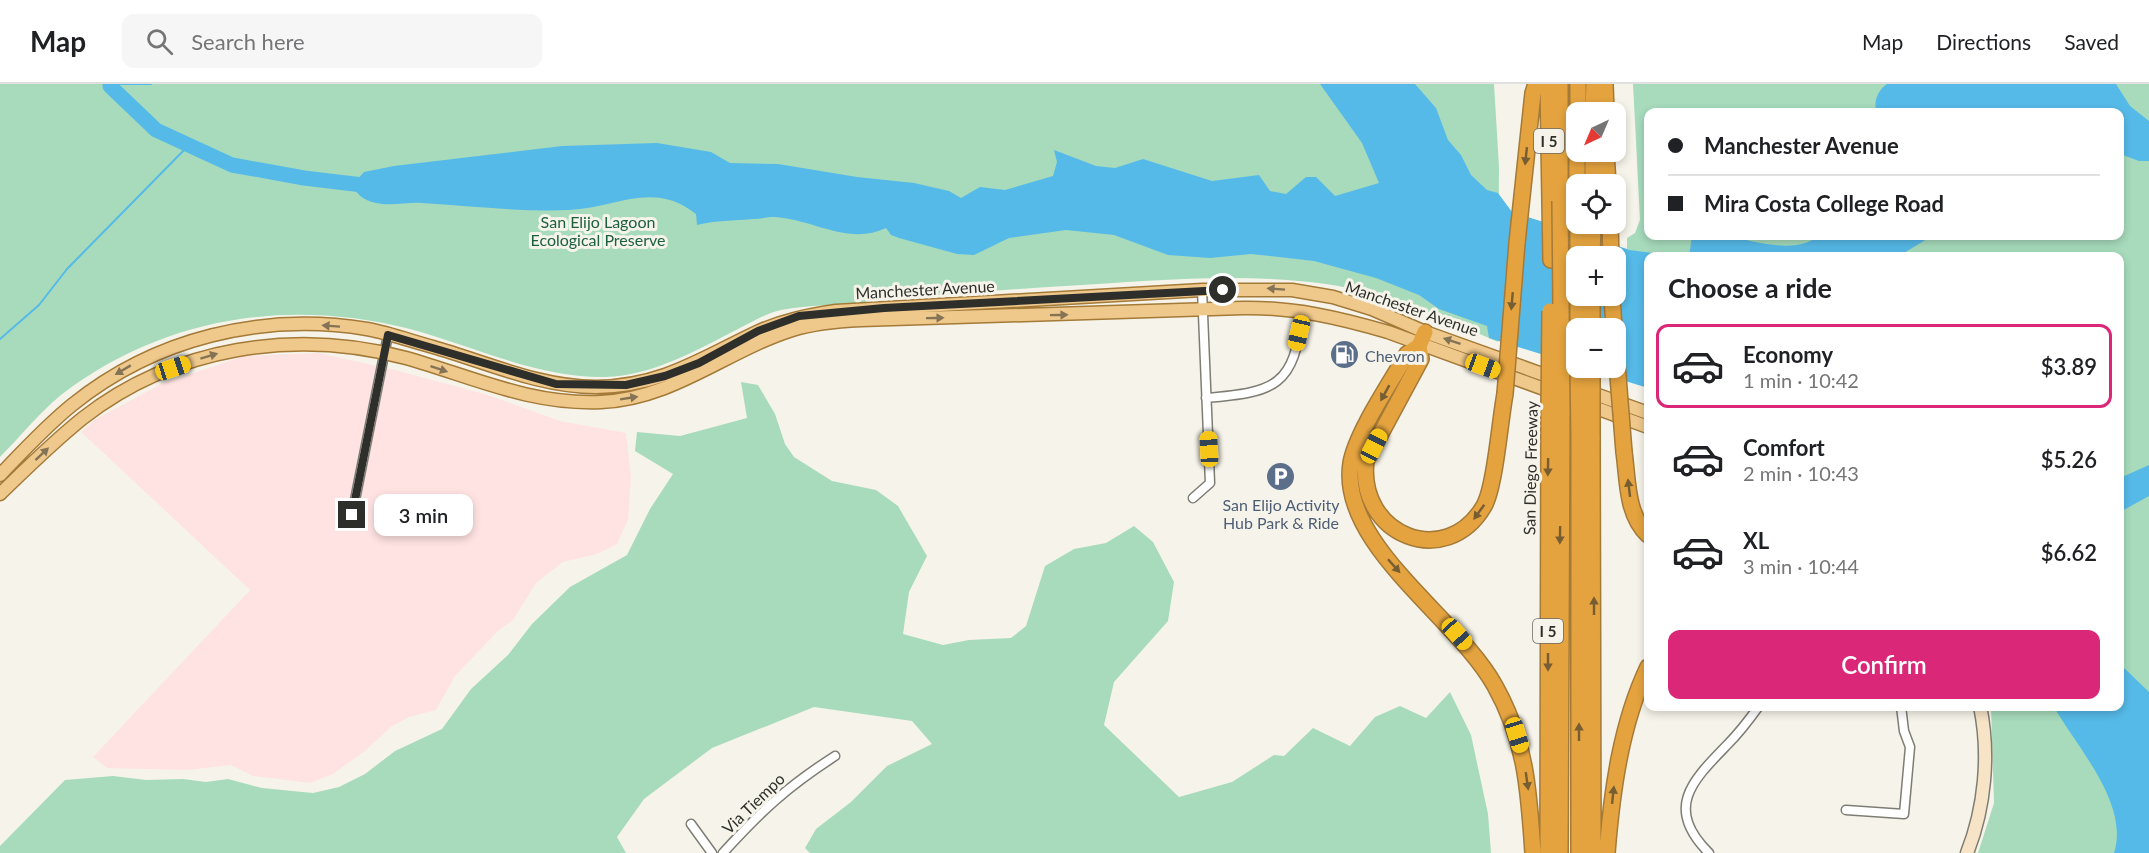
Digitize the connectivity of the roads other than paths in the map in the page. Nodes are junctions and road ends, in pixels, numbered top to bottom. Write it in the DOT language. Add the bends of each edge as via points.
graph roads {
  1 [pos="1536,84"];
  2 [pos="1548,84"];
  3 [pos="1560,84"];
  4 [pos="1578,84"];
  5 [pos="1594,84"];
  6 [pos="1605,84"];
  7 [pos="1578,102"];
  8 [pos="1593,102"];
  9 [pos="1605,102"];
  10 [pos="1555,199"];
  11 [pos="1202,290"];
  12 [pos="1203,311"];
  13 [pos="1302,312"];
  14 [pos="388,335"];
  15 [pos="1422,339"];
  16 [pos="383,353"];
  17 [pos="1579,378"];
  18 [pos="1591,378"];
  19 [pos="1618,378"];
  20 [pos="1206,398"];
  21 [pos="1555,411"];
  22 [pos="1644,411"];
  23 [pos="1644,426"];
  24 [pos="1585,437"];
  25 [pos="0,475"];
  26 [pos="0,494"];
  27 [pos="1193,498"];
  28 [pos="352,515"];
  29 [pos="1644,530"];
  30 [pos="1644,676"];
  31 [pos="1755,711"];
  32 [pos="1902,711"];
  33 [pos="1980,711"];
  34 [pos="835,756"];
  35 [pos="1846,810"];
  36 [pos="691,824"];
  37 [pos="712,853"];
  38 [pos="723,853"];
  39 [pos="1533,853"];
  40 [pos="1548,853"];
  41 [pos="1560,853"];
  42 [pos="1579,853"];
  43 [pos="1593,853"];
  44 [pos="1607,853"];
  45 [pos="1709,853"];
  46 [pos="1968,853"];
  1 -- 15 [label="highway, one-way, bridge" via="1491,488 1475,519 1447,537 1411,538 1395,530 1382,520 1369,500 1364,479 1366,461 1421,359"];
  2 -- 10 [label="highway, San Diego Freeway / I 5"];
  3 -- 10 [label="highway"];
  4 -- 7 [label="highway"];
  5 -- 8 [label="highway"];
  6 -- 9 [label="highway"];
  10 -- 21 [label="highway, San Diego Freeway / I 5, bridge"];
  11 -- 12 [label="street"];
  11 -- 14 [label="main road, Manchester Avenue" via="799,316 758,331 699,363 626,385 556,384"];
  15 -- 11 [label="main road, Manchester Avenue, one-way" via="1372,309 1334,297 1260,288"];
  12 -- 13 [label="main road, Manchester Avenue" via="1264,308"];
  16 -- 12 [label="main road, Manchester Avenue, one-way" via="520,395 602,402 636,397 677,384 791,330 825,322"];
  12 -- 20 [label="street"];
  13 -- 15 [label="main road, Manchester Avenue"];
  13 -- 20 [label="street" via="1293,359 1277,381 1252,394"];
  14 -- 16 [label="street"];
  14 -- 25 [label="main road, Manchester Avenue, one-way" via="368,329 293,324 244,328 175,345 126,367 92,390 62,413"];
  22 -- 15 [label="main road, Manchester Avenue, one-way" via="1480,349"];
  15 -- 23 [label="main road, Manchester Avenue" via="1469,361"];
  15 -- 39 [label="highway, one-way" via="1407,354 1358,442 1351,463 1351,494 1369,537 1470,648 1512,719 1528,780"];
  26 -- 16 [label="main road, Manchester Avenue, one-way" via="84,417 133,385 173,368 261,345 319,343"];
  16 -- 28 [label="street"];
  17 -- 24 [label="highway, bridge"];
  18 -- 24 [label="highway, bridge"];
  29 -- 19 [label="highway, one-way, bridge" via="1630,502"];
  20 -- 27 [label="street" via="1210,483"];
  21 -- 40 [label="highway, San Diego Freeway / I 5, one-way"];
  21 -- 41 [label="highway, one-way"];
  42 -- 24 [label="highway, one-way"];
  43 -- 24 [label="highway, one-way"];
  44 -- 30 [label="highway, one-way" via="1616,772"];
  31 -- 45 [label="street" via="1695,779 1687,796 1690,828"];
  32 -- 35 [label="street" via="1910,747 1904,814"];
  33 -- 46 [label="main road" via="1983,794 1977,830"];
  34 -- 38 [label="street, Via Tiempo" via="765,807"];
  36 -- 37 [label="street"];
}
